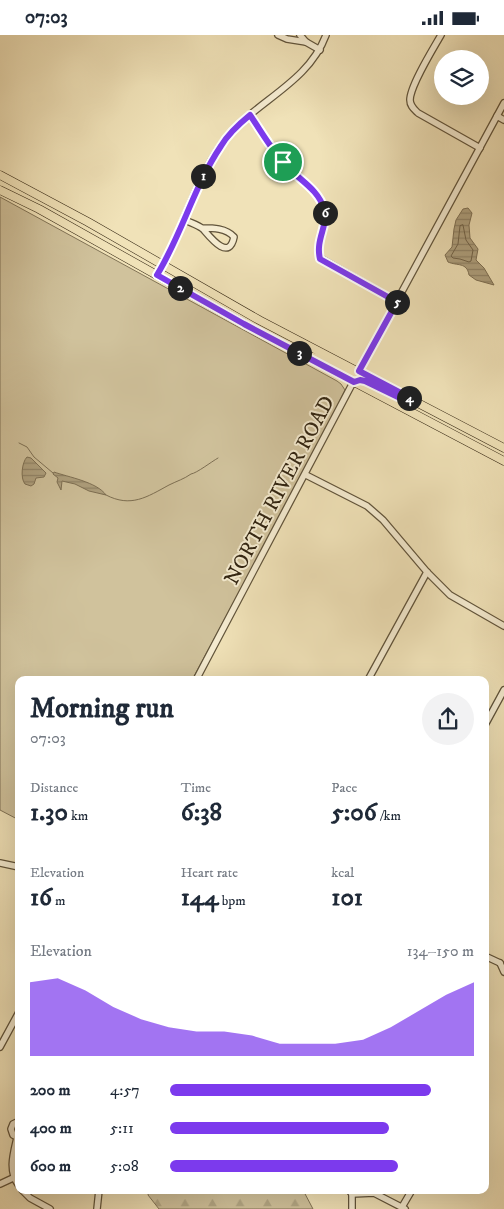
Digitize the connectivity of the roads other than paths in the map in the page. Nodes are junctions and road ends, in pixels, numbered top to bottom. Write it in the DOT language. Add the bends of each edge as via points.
graph roads {
  1 [pos="278,35"];
  2 [pos="300,35"];
  3 [pos="326,35"];
  4 [pos="440,35"];
  5 [pos="306,42"];
  6 [pos="320,50"];
  7 [pos="504,103"];
  8 [pos="500,113"];
  9 [pos="250,115"];
  10 [pos="504,120"];
  11 [pos="480,148"];
  12 [pos="0,175"];
  13 [pos="0,189"];
  14 [pos="185,220"];
  15 [pos="202,228"];
  16 [pos="164,265"];
  17 [pos="157,275"];
  18 [pos="397,302"];
  19 [pos="302,355"];
  20 [pos="359,371"];
  21 [pos="354,382"];
  22 [pos="416,401"];
  23 [pos="504,449"];
  24 [pos="504,461"];
  25 [pos="306,475"];
  26 [pos="426,571"];
  27 [pos="504,625"];
  28 [pos="198,676"];
  29 [pos="370,676"];
  30 [pos="504,690"];
  31 [pos="489,718"];
  32 [pos="0,863"];
  33 [pos="15,866"];
  34 [pos="489,957"];
  35 [pos="502,961"];
  36 [pos="504,972"];
  37 [pos="15,1019"];
  38 [pos="0,1047"];
  39 [pos="15,1123"];
  40 [pos="15,1136"];
  41 [pos="15,1148"];
  42 [pos="13,1178"];
  43 [pos="15,1181"];
  44 [pos="0,1183"];
  45 [pos="26,1194"];
  46 [pos="99,1194"];
  47 [pos="351,1194"];
  48 [pos="376,1194"];
  49 [pos="410,1194"];
  50 [pos="404,1208"];
  51 [pos="50,1209"];
  52 [pos="97,1209"];
  53 [pos="352,1209"];
  1 -- 5 [label="street"];
  2 -- 5 [label="street"];
  3 -- 6 [label="street"];
  4 -- 11 [label="street" via="413,89 410,99 413,109"];
  5 -- 6 [label="street"];
  6 -- 9 [label="street" via="305,70"];
  7 -- 8 [label="street, NORTH RIVER ROAD"];
  8 -- 10 [label="street"];
  8 -- 11 [label="street, NORTH RIVER ROAD"];
  9 -- 14 [label="street" via="221,145"];
  9 -- 18 [label="street" via="283,162 319,198 325,211 318,250 320,259"];
  11 -- 18 [label="street, NORTH RIVER ROAD"];
  12 -- 16 [label="main road"];
  13 -- 17 [label="main road"];
  14 -- 15 [label="street"];
  14 -- 16 [label="street"];
  15 -- 15 [label="street" via="230,233 234,237 233,243 224,248"];
  16 -- 17 [label="street"];
  16 -- 20 [label="main road" via="258,319"];
  17 -- 19 [label="main road"];
  18 -- 20 [label="street, NORTH RIVER ROAD"];
  19 -- 20 [label="main road" via="327,361 349,373"];
  19 -- 21 [label="main road"];
  20 -- 21 [label="street, NORTH RIVER ROAD"];
  20 -- 22 [label="main road"];
  21 -- 22 [label="main road" via="365,381 398,397"];
  21 -- 24 [label="main road"];
  21 -- 25 [label="street, NORTH RIVER ROAD"];
  22 -- 23 [label="main road"];
  25 -- 26 [label="street" via="367,506"];
  25 -- 28 [label="street, NORTH RIVER ROAD"];
  26 -- 27 [label="street" via="450,595"];
  26 -- 29 [label="street"];
  30 -- 31 [label="street"];
  32 -- 33 [label="street"];
  34 -- 35 [label="street"];
  35 -- 36 [label="street"];
  37 -- 38 [label="street"];
  39 -- 40 [label="street" via="11,1129"];
  41 -- 42 [label="street"];
  42 -- 43 [label="street"];
  42 -- 44 [label="street"];
  45 -- 51 [label="street"];
  46 -- 52 [label="street"];
  47 -- 53 [label="street"];
  48 -- 50 [label="street"];
  49 -- 50 [label="street"];
}
